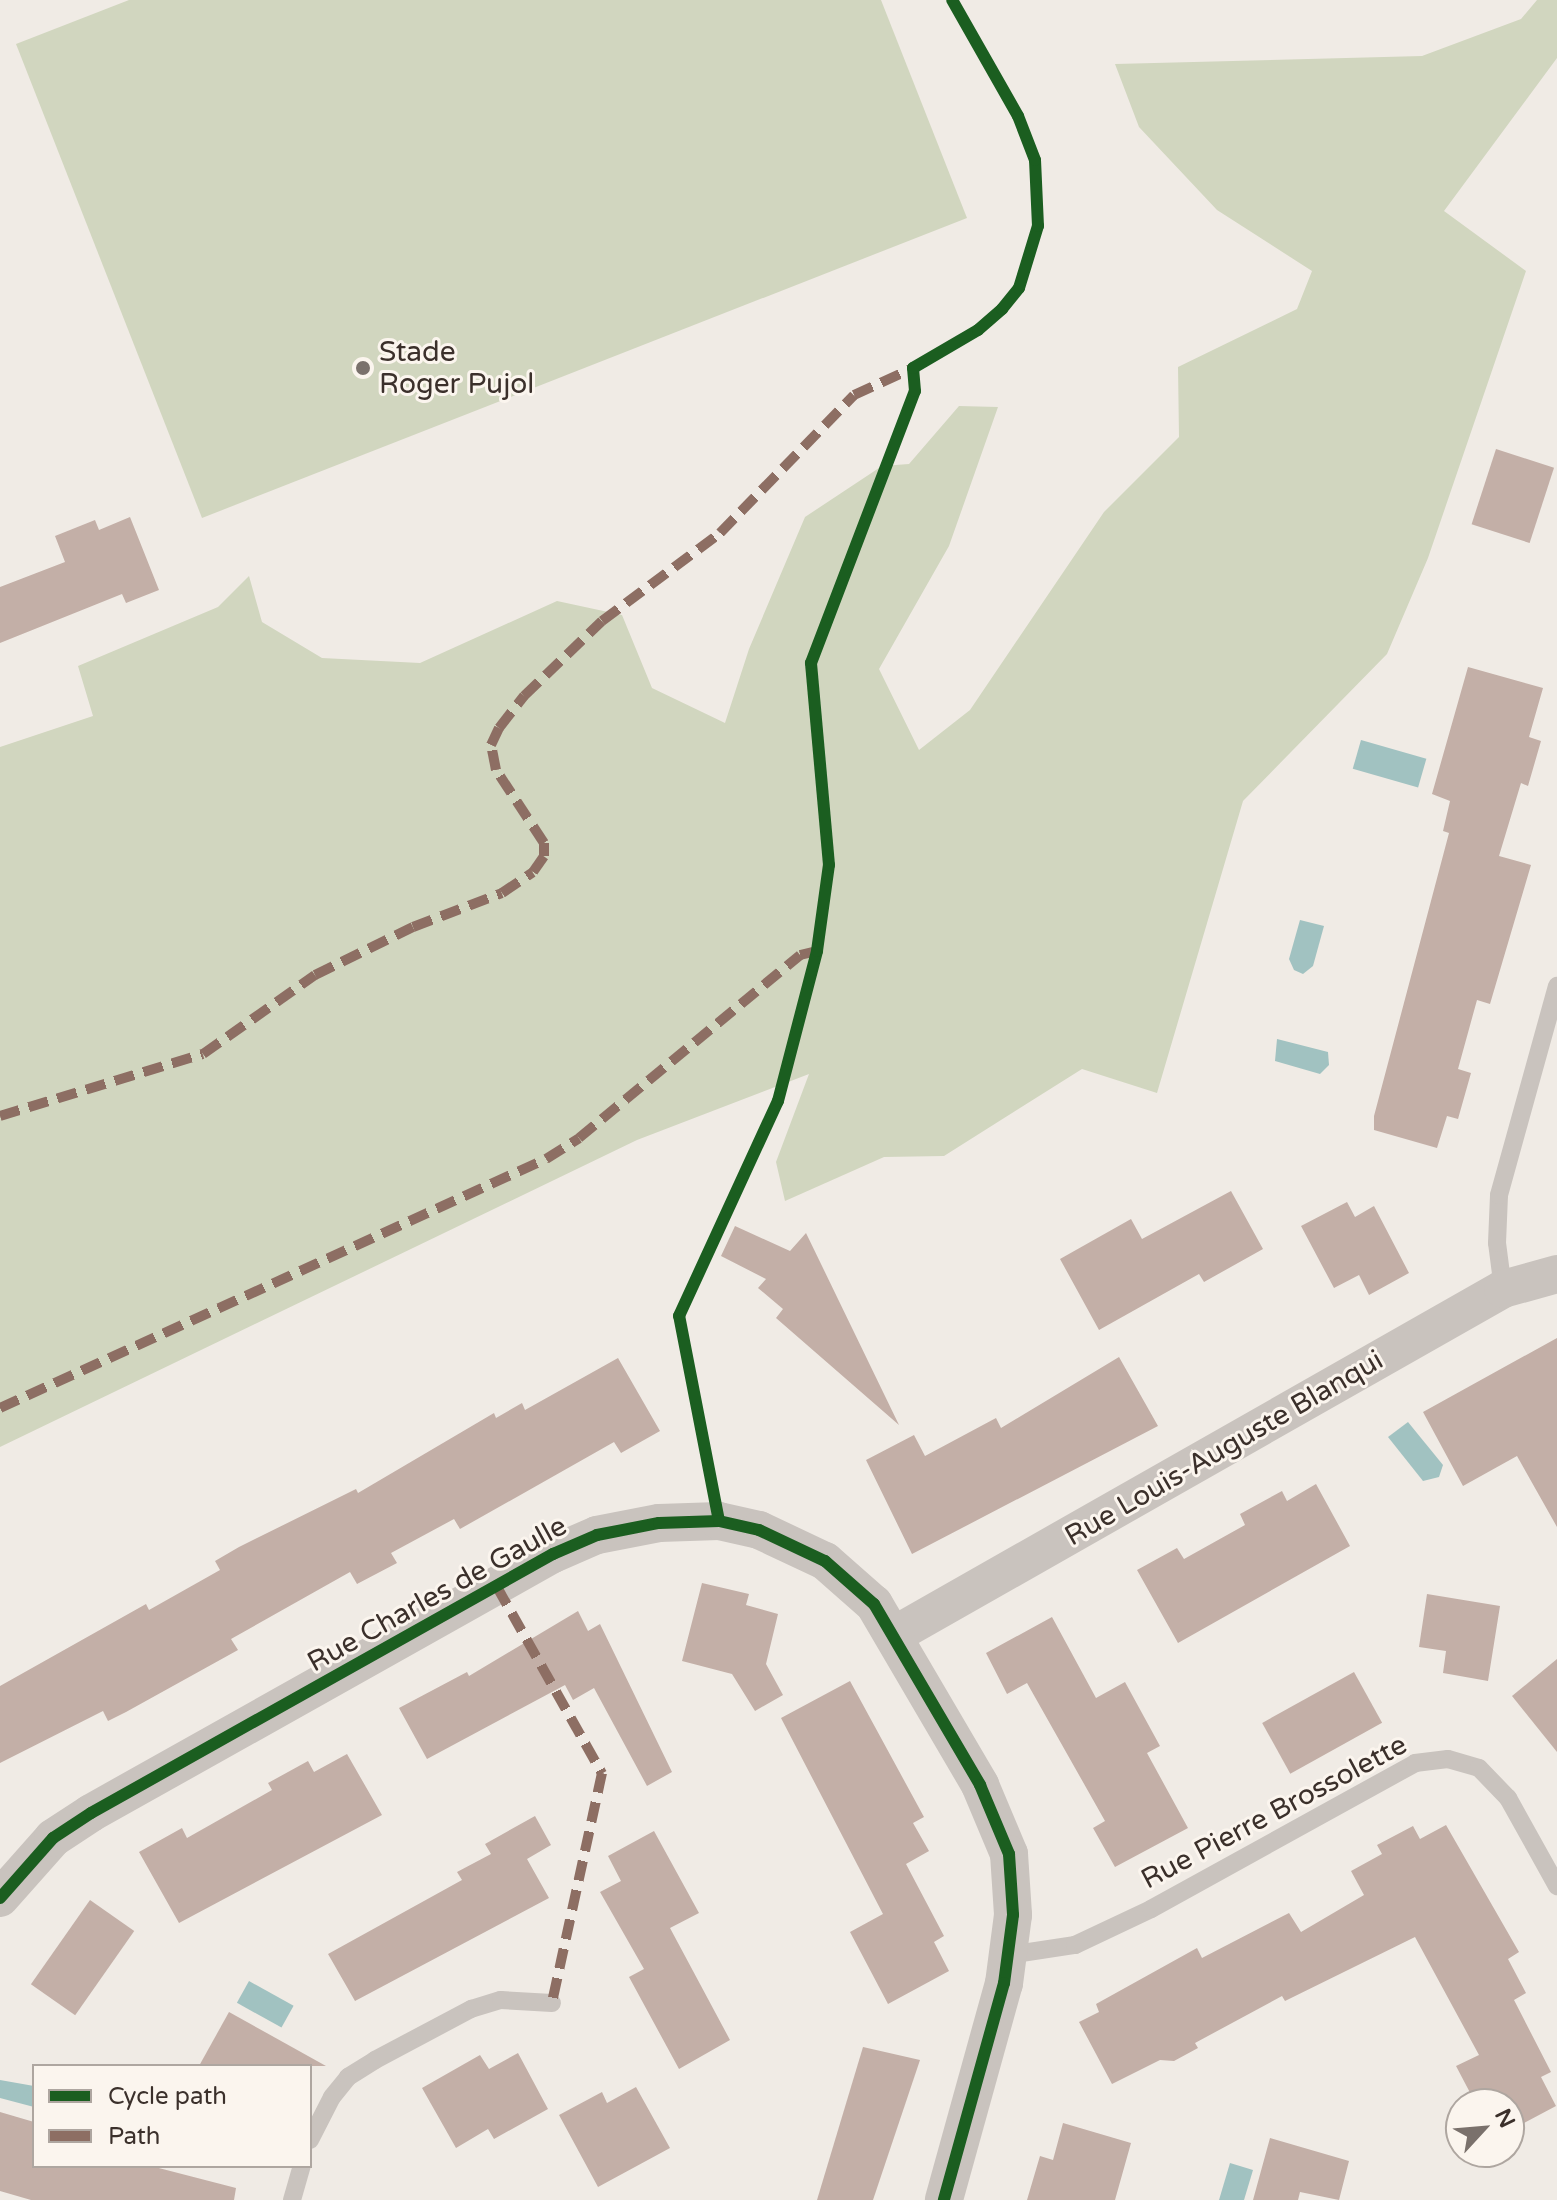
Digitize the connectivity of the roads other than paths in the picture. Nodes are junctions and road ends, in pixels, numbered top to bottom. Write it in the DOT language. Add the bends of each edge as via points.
graph roads {
  1 [pos="1557,986"];
  2 [pos="1557,1274"];
  3 [pos="1503,1289"];
  4 [pos="896,1634"];
  5 [pos="1557,1886"];
  6 [pos="0,1898"];
  7 [pos="1008,1955"];
  8 [pos="552,2003"];
  9 [pos="312,2136"];
  10 [pos="301,2168"];
  11 [pos="292,2200"];
  12 [pos="944,2200"];
  1 -- 3 [label="lane" via="1499,1195 1497,1243"];
  2 -- 3 [label="street, Rue Louis-Auguste Blanqui"];
  3 -- 4 [label="street, Rue Louis-Auguste Blanqui"];
  4 -- 6 [label="street, Rue Charles de Gaulle" via="874,1604 825,1561 759,1530 691,1520 597,1535 553,1554 91,1813 28,1861"];
  4 -- 7 [label="street, Rue Charles de Gaulle" via="999,1823 1013,1885"];
  5 -- 7 [label="lane, Rue Pierre Brossolette" via="1508,1798 1479,1768 1448,1759 1415,1763 1151,1909 1075,1945"];
  7 -- 12 [label="street, Rue Charles de Gaulle" via="996,2020"];
  8 -- 9 [label="lane" via="501,2000 471,2009 375,2060 348,2077"];
  10 -- 11 [label="lane"];
}
